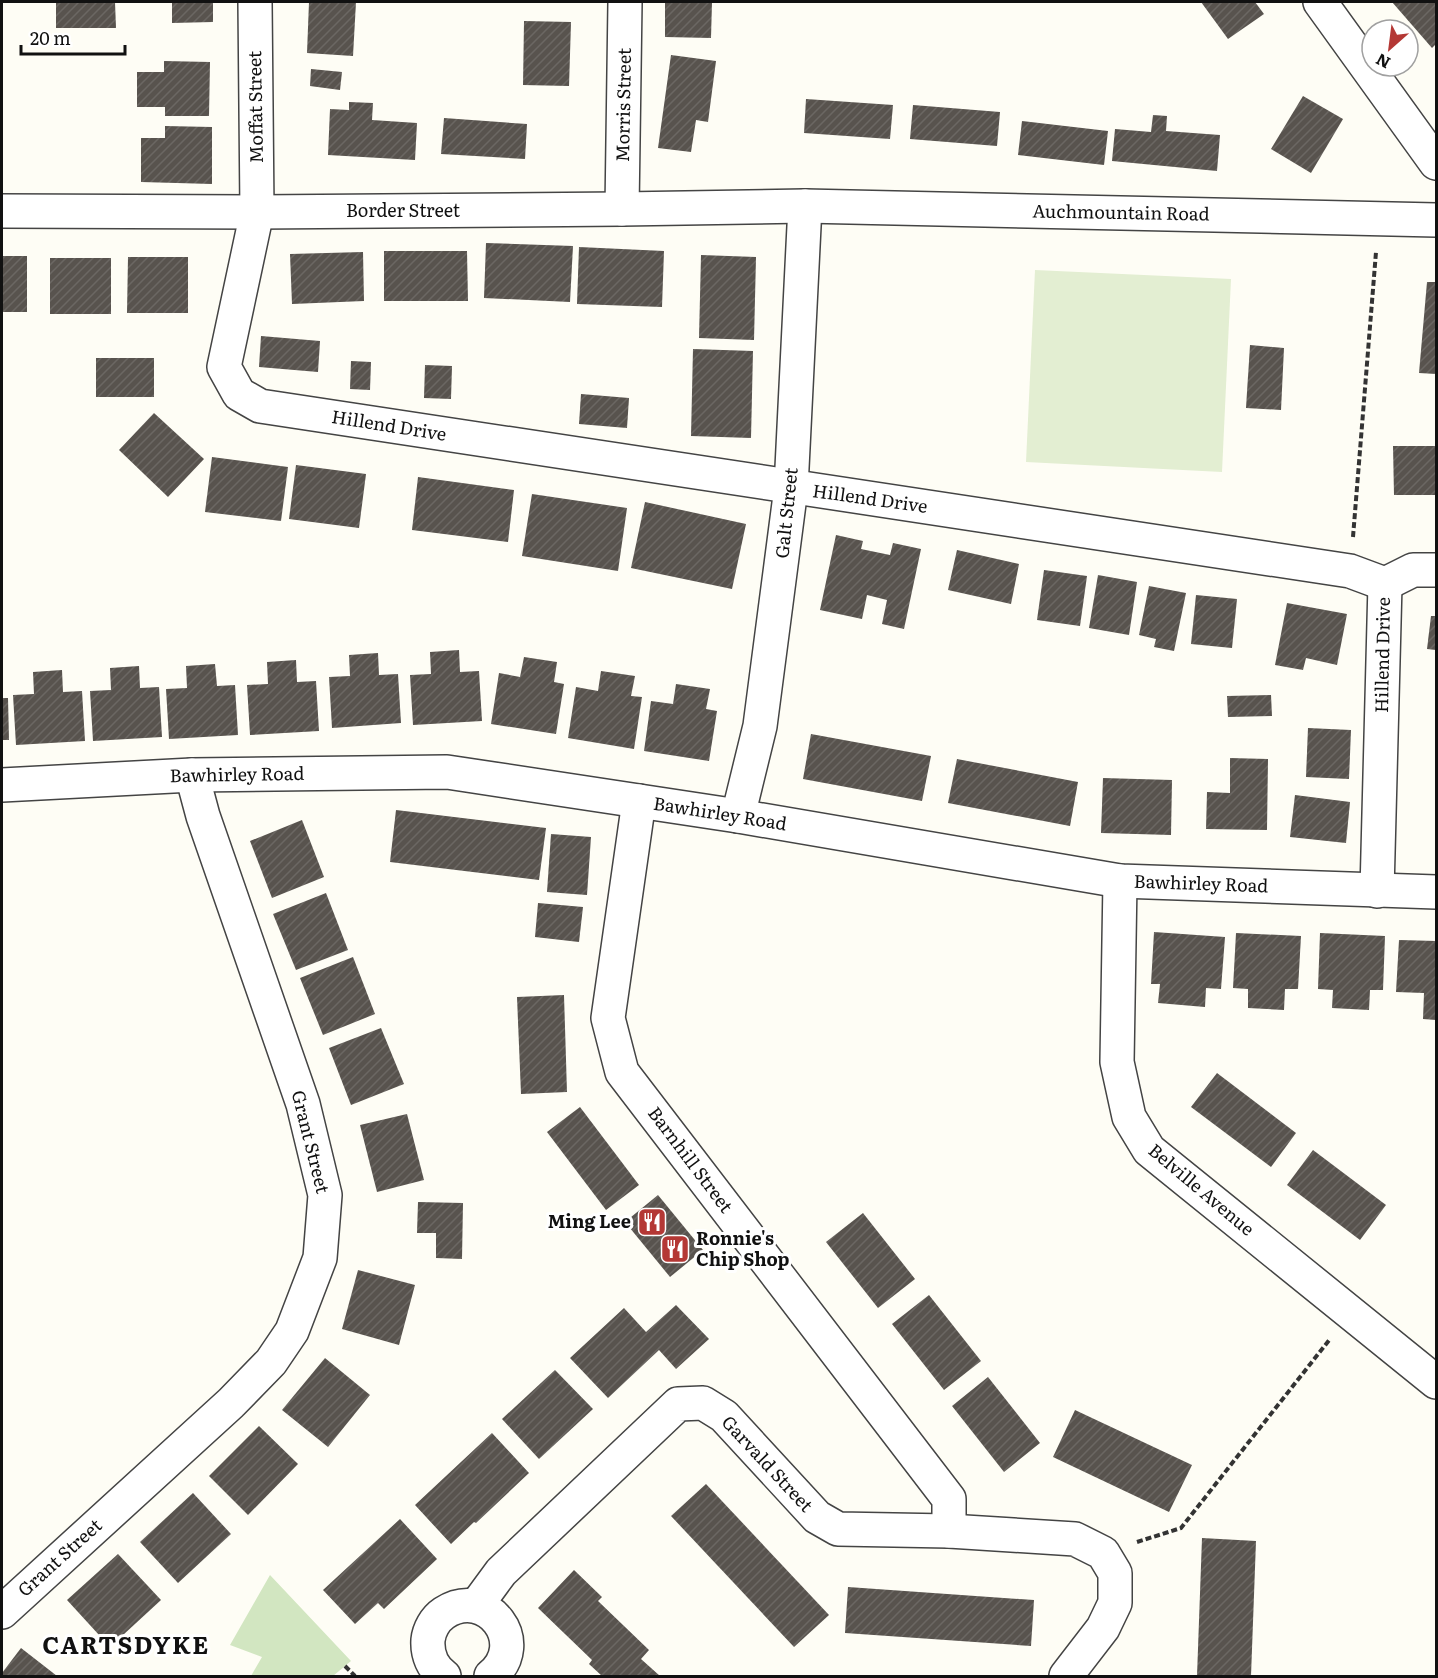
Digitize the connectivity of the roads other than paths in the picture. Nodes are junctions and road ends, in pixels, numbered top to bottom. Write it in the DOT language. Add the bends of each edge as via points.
graph roads {
  1 [pos="255,2"];
  2 [pos="626,2"];
  3 [pos="1320,2"];
  4 [pos="1437,163"];
  5 [pos="805,206"];
  6 [pos="622,209"];
  7 [pos="2,211"];
  8 [pos="257,212"];
  9 [pos="1437,220"];
  10 [pos="791,488"];
  11 [pos="1437,570"];
  12 [pos="1384,584"];
  13 [pos="192,775"];
  14 [pos="2,785"];
  15 [pos="639,801"];
  16 [pos="738,816"];
  17 [pos="1120,881"];
  18 [pos="1377,891"];
  19 [pos="1437,892"];
  20 [pos="1437,1382"];
  21 [pos="949,1531"];
  22 [pos="476,1606"];
  23 [pos="2,1612"];
  24 [pos="444,1677"];
  25 [pos="491,1677"];
  26 [pos="1066,1677"];
  1 -- 8 [label="street, Moffat Street"];
  2 -- 6 [label="street, Morris Street"];
  3 -- 4 [label="street"];
  5 -- 6 [label="street, Border Street"];
  5 -- 9 [label="street, Auchmountain Road"];
  5 -- 10 [label="street, Galt Street"];
  6 -- 8 [label="street, Border Street"];
  7 -- 8 [label="street, Border Street"];
  8 -- 10 [label="street, Hillend Drive" via="224,368 239,394 260,406"];
  10 -- 12 [label="street, Hillend Drive" via="1350,571"];
  10 -- 16 [label="street, Galt Street" via="760,726"];
  11 -- 12 [label="street" via="1413,570"];
  12 -- 18 [label="street, Hillend Drive"];
  13 -- 14 [label="street, Bawhirley Road"];
  13 -- 15 [label="street, Bawhirley Road" via="447,772"];
  13 -- 23 [label="street, Grant Street" via="303,1104 325,1195 320,1258 292,1331 271,1362"];
  15 -- 16 [label="street, Bawhirley Road"];
  15 -- 21 [label="street, Barnhill Street" via="608,1017 622,1072 949,1499"];
  16 -- 17 [label="street, Bawhirley Road"];
  17 -- 18 [label="street, Bawhirley Road"];
  17 -- 20 [label="street, Belville Avenue" via="1118,1062 1130,1117 1149,1150"];
  18 -- 19 [label="street, Bawhirley Road"];
  21 -- 22 [label="street, Garvald Street" via="838,1529 817,1517 724,1416 703,1403 678,1404 501,1572"];
  21 -- 26 [label="street, Garvald Street" via="1075,1539 1103,1553 1115,1573 1115,1603 1103,1628"];
  22 -- 24 [label="street" via="451,1609 433,1625 428,1650 431,1662"];
  22 -- 25 [label="street" via="489,1611 505,1632 505,1660"];
}
